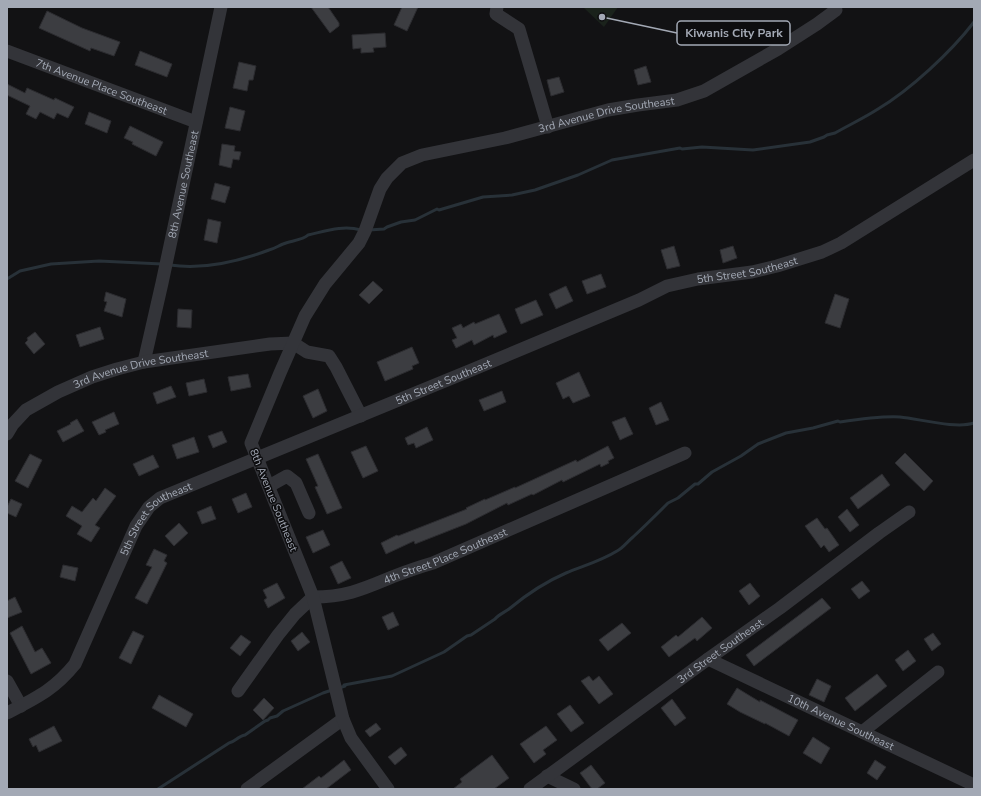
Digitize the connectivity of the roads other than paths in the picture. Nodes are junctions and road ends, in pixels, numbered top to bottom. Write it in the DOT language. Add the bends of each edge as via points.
graph roads {
  1 [pos="222,7"];
  2 [pos="497,7"];
  3 [pos="836,10"];
  4 [pos="7,51"];
  5 [pos="196,122"];
  6 [pos="548,127"];
  7 [pos="974,160"];
  8 [pos="377,198"];
  9 [pos="293,343"];
  10 [pos="144,362"];
  11 [pos="361,416"];
  12 [pos="7,434"];
  13 [pos="685,453"];
  14 [pos="257,458"];
  15 [pos="269,486"];
  16 [pos="909,512"];
  17 [pos="309,513"];
  18 [pos="314,597"];
  19 [pos="708,659"];
  20 [pos="938,672"];
  21 [pos="7,681"];
  22 [pos="238,691"];
  23 [pos="20,706"];
  24 [pos="7,713"];
  25 [pos="342,719"];
  26 [pos="862,732"];
  27 [pos="547,776"];
  28 [pos="974,785"];
  29 [pos="247,789"];
  30 [pos="388,789"];
  31 [pos="530,789"];
  32 [pos="574,789"];
  1 -- 5 [label="street, 8th Avenue Southeast"];
  2 -- 6 [label="street" via="496,14 519,29"];
  3 -- 6 [label="street, 3rd Avenue Drive Southeast" via="778,49 704,91 677,100 608,110"];
  4 -- 5 [label="street, 7th Avenue Place Southeast"];
  5 -- 10 [label="street, 8th Avenue Southeast"];
  6 -- 8 [label="street, 3rd Avenue Drive Southeast" via="422,155 402,163 387,178"];
  7 -- 11 [label="street, 5th Street Southeast" via="848,239 822,252 752,272 667,286"];
  8 -- 9 [label="street, 8th Avenue Southeast" via="359,243 318,294"];
  9 -- 10 [label="street, 3rd Avenue Drive Southeast"];
  9 -- 11 [label="street" via="307,352 329,356"];
  9 -- 14 [label="street, 8th Avenue Southeast" via="251,443"];
  10 -- 12 [label="street, 3rd Avenue Drive Southeast" via="92,377 58,392 26,410"];
  11 -- 14 [label="street, 5th Street Southeast"];
  13 -- 18 [label="street, 4th Street Place Southeast" via="433,563 355,592 331,597"];
  14 -- 15 [label="street, 8th Avenue Southeast"];
  14 -- 23 [label="street, 5th Street Southeast" via="160,498 149,507 136,526 75,664 52,688"];
  15 -- 17 [label="street" via="287,476 296,483"];
  15 -- 18 [label="street, 8th Avenue Southeast"];
  16 -- 19 [label="street, 3rd Street Southeast"];
  18 -- 22 [label="street" via="291,619"];
  18 -- 25 [label="street, 8th Avenue Southeast"];
  19 -- 26 [label="street, 10th Avenue Southeast"];
  19 -- 27 [label="street, 3rd Street Southeast"];
  20 -- 26 [label="street"];
  21 -- 23 [label="street"];
  23 -- 24 [label="street, 5th Street Southeast"];
  25 -- 29 [label="street"];
  25 -- 30 [label="street, 8th Avenue Southeast" via="351,738"];
  26 -- 28 [label="street, 10th Avenue Southeast"];
  27 -- 31 [label="street, 3rd Street Southeast"];
  27 -- 32 [label="street"];
}
